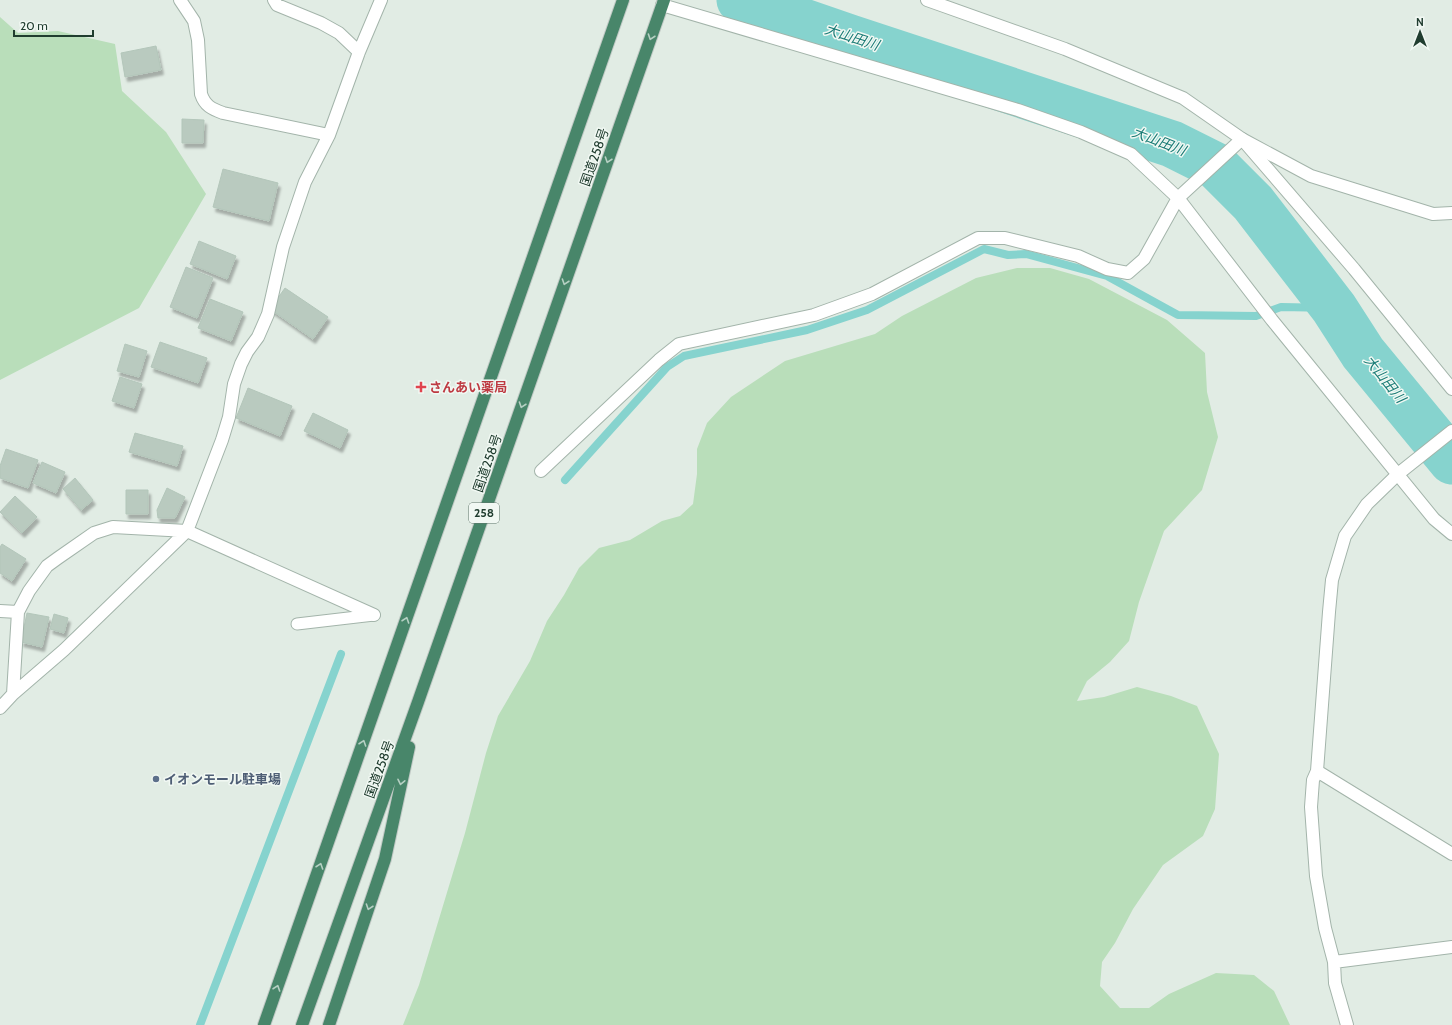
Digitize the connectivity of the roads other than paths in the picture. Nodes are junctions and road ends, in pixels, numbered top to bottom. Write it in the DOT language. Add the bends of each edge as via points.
graph roads {
  1 [pos="180,0"];
  2 [pos="274,0"];
  3 [pos="381,0"];
  4 [pos="623,0"];
  5 [pos="927,0"];
  6 [pos="663,3"];
  7 [pos="359,52"];
  8 [pos="330,135"];
  9 [pos="1242,139"];
  10 [pos="1178,198"];
  11 [pos="1452,213"];
  12 [pos="1452,389"];
  13 [pos="1452,431"];
  14 [pos="541,471"];
  15 [pos="1398,474"];
  16 [pos="187,530"];
  17 [pos="1452,534"];
  18 [pos="0,611"];
  19 [pos="18,612"];
  20 [pos="374,615"];
  21 [pos="297,624"];
  22 [pos="13,694"];
  23 [pos="418,702"];
  24 [pos="0,708"];
  25 [pos="1318,771"];
  26 [pos="1452,854"];
  27 [pos="1451,944"];
  28 [pos="1334,962"];
  29 [pos="264,1025"];
  30 [pos="302,1025"];
  31 [pos="328,1025"];
  32 [pos="1347,1025"];
  1 -- 8 [label="street" via="194,21 198,40 201,94 210,108 223,113"];
  2 -- 7 [label="street" via="277,6 339,32"];
  3 -- 7 [label="street"];
  29 -- 4 [label="highway, 国道258号, one-way"];
  5 -- 9 [label="street" via="1066,49 1183,98"];
  6 -- 10 [label="street" via="1018,110 1081,132 1131,154"];
  6 -- 23 [label="highway, 国道258号 / 258, one-way"];
  7 -- 8 [label="street"];
  8 -- 16 [label="street" via="305,182 283,247 268,314 258,337 241,364 222,440"];
  9 -- 10 [label="street"];
  9 -- 11 [label="street" via="1311,176 1433,214"];
  9 -- 12 [label="street" via="1354,269"];
  10 -- 14 [label="street" via="1144,259 1128,273 1107,269 1078,256 1005,238 978,238 872,294 814,315 679,344"];
  10 -- 15 [label="street" via="1272,320"];
  13 -- 15 [label="street"];
  15 -- 17 [label="street" via="1434,519"];
  15 -- 25 [label="street" via="1367,504 1346,536 1332,580"];
  16 -- 19 [label="street" via="113,527 94,533 47,566"];
  16 -- 20 [label="street"];
  16 -- 22 [label="street" via="64,650"];
  18 -- 19 [label="street"];
  19 -- 22 [label="street"];
  20 -- 21 [label="lane"];
  22 -- 24 [label="street"];
  23 -- 30 [label="highway, 国道258号 / 258"];
  23 -- 31 [label="highway, one-way" via="385,859"];
  25 -- 26 [label="street"];
  25 -- 28 [label="street" via="1313,780 1311,807 1316,876"];
  27 -- 28 [label="street"];
  28 -- 32 [label="street" via="1335,983"];
}
